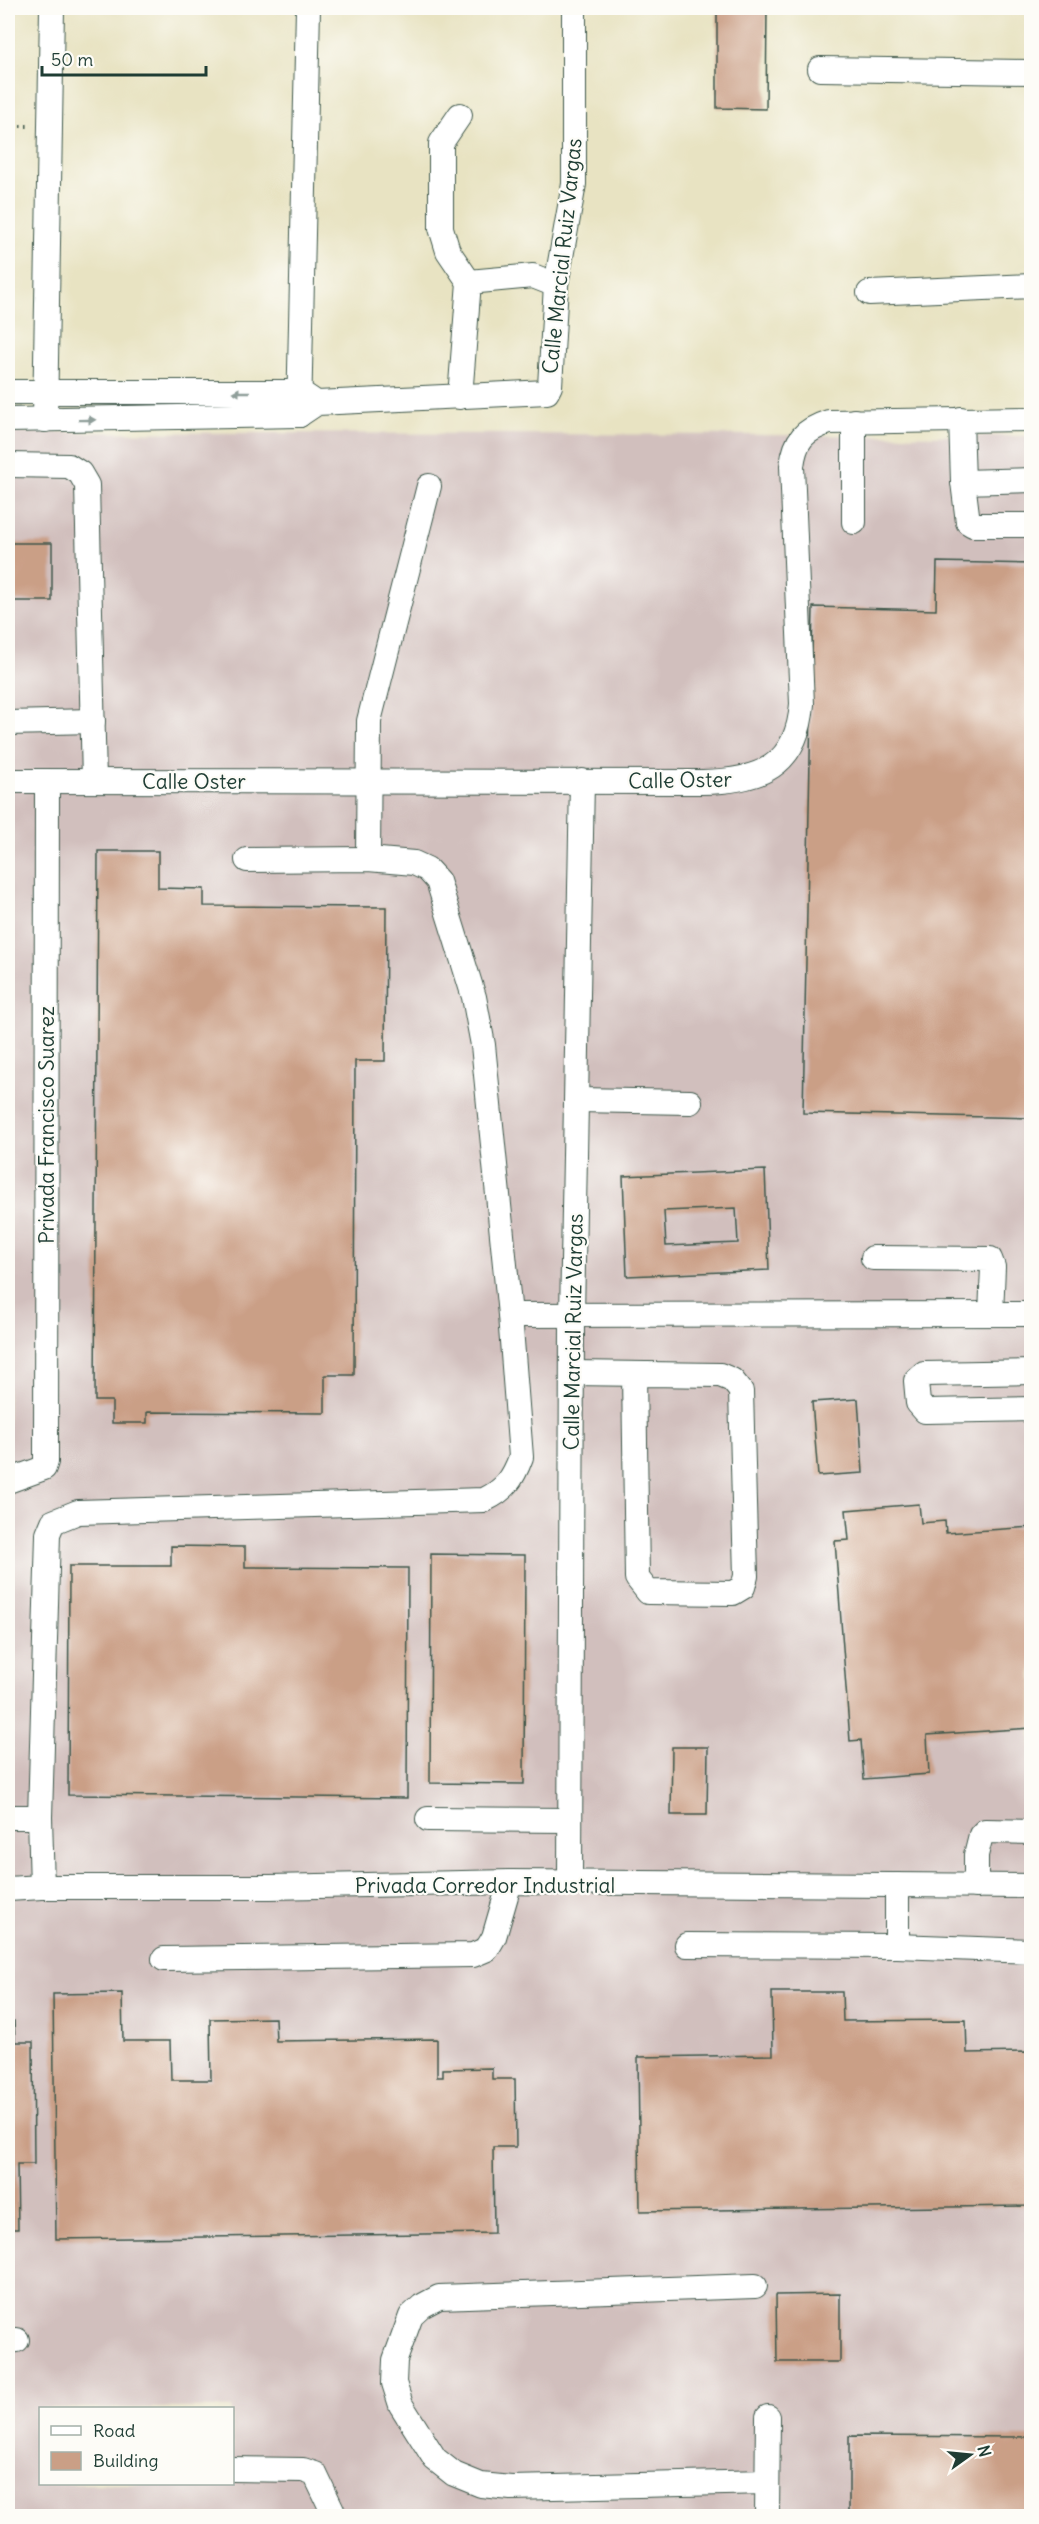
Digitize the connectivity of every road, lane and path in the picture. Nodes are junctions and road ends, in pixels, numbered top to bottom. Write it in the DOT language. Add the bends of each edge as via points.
graph roads {
  1 [pos="52,8"];
  2 [pos="308,8"];
  3 [pos="574,8"];
  4 [pos="820,69"];
  5 [pos="1032,72"];
  6 [pos="460,115"];
  7 [pos="469,282"];
  8 [pos="556,285"];
  9 [pos="1032,286"];
  10 [pos="869,293"];
  11 [pos="8,393"];
  12 [pos="46,393"];
  13 [pos="460,397"];
  14 [pos="305,403"];
  15 [pos="961,419"];
  16 [pos="1032,419"];
  17 [pos="8,420"];
  18 [pos="45,420"];
  19 [pos="854,422"];
  20 [pos="8,465"];
  21 [pos="1032,480"];
  22 [pos="963,482"];
  23 [pos="429,486"];
  24 [pos="854,522"];
  25 [pos="1032,525"];
  26 [pos="93,722"];
  27 [pos="8,723"];
  28 [pos="8,781"];
  29 [pos="46,781"];
  30 [pos="94,781"];
  31 [pos="367,781"];
  32 [pos="582,781"];
  33 [pos="368,859"];
  34 [pos="247,860"];
  35 [pos="577,1100"];
  36 [pos="690,1102"];
  37 [pos="873,1258"];
  38 [pos="991,1314"];
  39 [pos="1032,1314"];
  40 [pos="510,1315"];
  41 [pos="572,1316"];
  42 [pos="1032,1372"];
  43 [pos="572,1373"];
  44 [pos="634,1374"];
  45 [pos="1032,1409"];
  46 [pos="8,1481"];
  47 [pos="8,1817"];
  48 [pos="40,1817"];
  49 [pos="428,1819"];
  50 [pos="570,1820"];
  51 [pos="1032,1832"];
  52 [pos="510,1882"];
  53 [pos="570,1883"];
  54 [pos="897,1885"];
  55 [pos="976,1886"];
  56 [pos="1032,1886"];
  57 [pos="42,1887"];
  58 [pos="8,1889"];
  59 [pos="687,1945"];
  60 [pos="897,1946"];
  61 [pos="1032,1951"];
  62 [pos="164,1959"];
  63 [pos="755,2286"];
  64 [pos="768,2417"];
  65 [pos="234,2469"];
  66 [pos="767,2482"];
  67 [pos="336,2517"];
  68 [pos="767,2517"];
  1 -- 12 [label="street"];
  2 -- 14 [label="street"];
  3 -- 8 [label="street, Calle Marcial Ruiz Vargas" via="574,184"];
  4 -- 5 [label="street"];
  6 -- 7 [label="street" via="441,143 441,228 448,251"];
  7 -- 8 [label="street" via="533,276"];
  7 -- 13 [label="street"];
  8 -- 13 [label="street, Calle Marcial Ruiz Vargas" via="547,392"];
  9 -- 10 [label="street"];
  11 -- 12 [label="street"];
  14 -- 12 [label="street, one-way"];
  12 -- 18 [label="street"];
  13 -- 14 [label="street"];
  18 -- 14 [label="street, one-way"];
  15 -- 16 [label="street, Calle Oster"];
  15 -- 19 [label="street, Calle Oster"];
  15 -- 22 [label="street"];
  17 -- 18 [label="street"];
  19 -- 24 [label="street"];
  19 -- 32 [label="street, Calle Oster" via="815,426 801,435 794,450 802,704 797,733 784,758 768,770 728,782"];
  20 -- 26 [label="street" via="69,466 80,473 87,485"];
  21 -- 22 [label="street"];
  22 -- 25 [label="street" via="966,517 973,525"];
  23 -- 31 [label="street" via="369,721"];
  26 -- 27 [label="street"];
  26 -- 30 [label="street"];
  28 -- 29 [label="street, Calle Oster"];
  29 -- 30 [label="street, Calle Oster"];
  29 -- 46 [label="street, Privada Francisco Suarez" via="46,1462 44,1468"];
  30 -- 31 [label="street, Calle Oster"];
  31 -- 32 [label="street, Calle Oster"];
  31 -- 33 [label="street"];
  32 -- 35 [label="street, Calle Marcial Ruiz Vargas"];
  33 -- 34 [label="street"];
  33 -- 40 [label="street" via="414,863 427,869 438,881 445,902 480,1022"];
  35 -- 36 [label="street"];
  35 -- 41 [label="street, Calle Marcial Ruiz Vargas"];
  37 -- 38 [label="street" via="990,1259"];
  38 -- 39 [label="street"];
  38 -- 41 [label="street"];
  40 -- 41 [label="street"];
  40 -- 48 [label="street" via="521,1457 513,1478 501,1492 484,1500 78,1512 53,1522 48,1534"];
  41 -- 43 [label="street, Calle Marcial Ruiz Vargas"];
  42 -- 45 [label="street" via="924,1374 916,1381 918,1403 925,1411"];
  43 -- 44 [label="street"];
  43 -- 50 [label="street, Calle Marcial Ruiz Vargas"];
  44 -- 44 [label="street" via="720,1375 732,1380 741,1391 746,1576 743,1587 733,1593 648,1592 637,1578"];
  47 -- 48 [label="street"];
  48 -- 57 [label="street"];
  49 -- 50 [label="street"];
  50 -- 53 [label="street, Calle Marcial Ruiz Vargas"];
  51 -- 55 [label="street" via="985,1831 976,1855"];
  52 -- 53 [label="street, Privada Corredor Industrial"];
  52 -- 57 [label="street, Privada Corredor Industrial"];
  52 -- 62 [label="street" via="494,1937 487,1949 473,1955"];
  53 -- 54 [label="street, Privada Corredor Industrial"];
  54 -- 55 [label="street, Privada Corredor Industrial"];
  54 -- 60 [label="street"];
  55 -- 56 [label="street, Privada Corredor Industrial"];
  57 -- 58 [label="street, Privada Corredor Industrial"];
  59 -- 60 [label="street"];
  60 -- 61 [label="street"];
  63 -- 66 [label="street" via="439,2297 411,2316 395,2360 394,2383 401,2405 435,2459 454,2474 481,2486"];
  64 -- 66 [label="street"];
  65 -- 67 [label="street" via="303,2469 315,2474"];
  66 -- 68 [label="street"];
}
